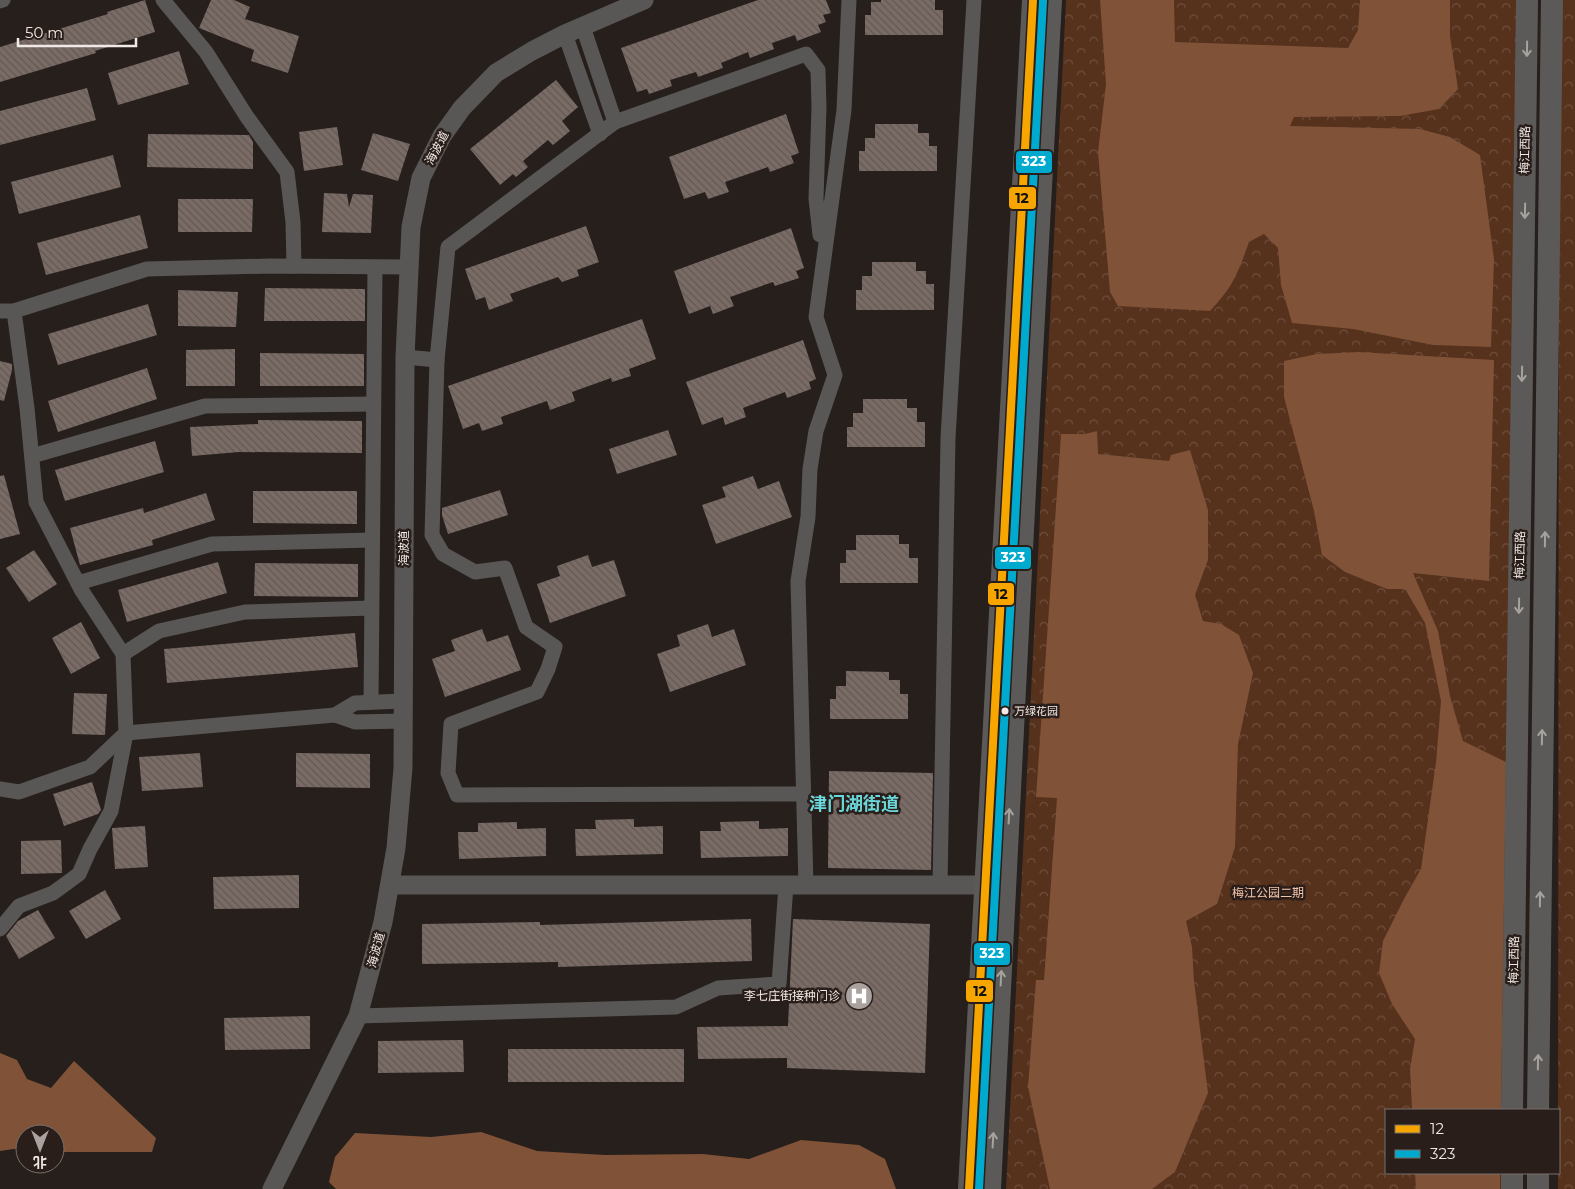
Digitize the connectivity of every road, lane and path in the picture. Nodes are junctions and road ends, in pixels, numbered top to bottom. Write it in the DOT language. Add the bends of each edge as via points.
graph roads {
  1 [pos="163,0"];
  2 [pos="644,0"];
  3 [pos="848,0"];
  4 [pos="974,0"];
  5 [pos="1033,0"];
  6 [pos="1052,0"];
  7 [pos="1528,0"];
  8 [pos="1552,0"];
  9 [pos="583,27"];
  10 [pos="565,34"];
  11 [pos="615,122"];
  12 [pos="600,134"];
  13 [pos="822,259"];
  14 [pos="294,266"];
  15 [pos="375,267"];
  16 [pos="409,267"];
  17 [pos="7,311"];
  18 [pos="405,357"];
  19 [pos="437,360"];
  20 [pos="373,404"];
  21 [pos="32,456"];
  22 [pos="372,540"];
  23 [pos="78,583"];
  24 [pos="372,608"];
  25 [pos="122,654"];
  26 [pos="403,701"];
  27 [pos="371,702"];
  28 [pos="334,715"];
  29 [pos="403,721"];
  30 [pos="126,733"];
  31 [pos="0,789"];
  32 [pos="804,794"];
  33 [pos="390,885"];
  34 [pos="786,885"];
  35 [pos="806,885"];
  36 [pos="940,885"];
  37 [pos="995,885"];
  38 [pos="0,930"];
  39 [pos="358,1016"];
  40 [pos="1512,1109"];
  41 [pos="1538,1109"];
  42 [pos="1512,1174"];
  43 [pos="1538,1174"];
  44 [pos="272,1189"];
  45 [pos="969,1189"];
  46 [pos="990,1189"];
  47 [pos="1512,1189"];
  48 [pos="1538,1189"];
  1 -- 14 [label="street" via="206,52 287,172"];
  2 -- 9 [label="street, 海波道"];
  3 -- 13 [label="street" via="844,110"];
  4 -- 36 [label="street" via="948,438"];
  5 -- 37 [label="main road"];
  37 -- 6 [label="main road, one-way" via="1029,410"];
  7 -- 40 [label="main road, 梅江西路, one-way"];
  41 -- 8 [label="main road, 梅江西路, one-way"];
  9 -- 10 [label="street, 海波道"];
  9 -- 11 [label="street"];
  10 -- 12 [label="street"];
  10 -- 16 [label="street, 海波道" via="496,73 462,108 442,136 421,178 411,227"];
  11 -- 12 [label="street"];
  11 -- 13 [label="street" via="806,54 818,70 816,199"];
  12 -- 19 [label="street" via="448,247"];
  13 -- 32 [label="street" via="816,317 836,375 816,431 798,581"];
  14 -- 15 [label="street"];
  14 -- 17 [label="street" via="147,269"];
  15 -- 16 [label="street"];
  15 -- 20 [label="street"];
  16 -- 18 [label="street, 海波道"];
  17 -- 21 [label="street"];
  18 -- 19 [label="street"];
  18 -- 26 [label="street, 海波道"];
  19 -- 32 [label="street" via="432,535 443,554 475,572 505,568 526,627 555,647 537,692 451,724 448,773 457,795"];
  20 -- 21 [label="street" via="205,406"];
  20 -- 22 [label="street"];
  21 -- 23 [label="street" via="36,502"];
  22 -- 23 [label="street" via="212,544"];
  22 -- 24 [label="street"];
  23 -- 25 [label="street"];
  24 -- 25 [label="street" via="245,612 159,631"];
  24 -- 27 [label="street"];
  25 -- 30 [label="street"];
  26 -- 27 [label="street"];
  26 -- 29 [label="street, 海波道"];
  27 -- 28 [label="street" via="355,703"];
  28 -- 29 [label="street" via="355,722"];
  28 -- 30 [label="street"];
  29 -- 33 [label="street, 海波道" via="403,768"];
  30 -- 31 [label="street" via="90,767 19,792"];
  30 -- 38 [label="street" via="111,812 79,874 52,893 19,906"];
  32 -- 35 [label="street"];
  33 -- 34 [label="street"];
  33 -- 39 [label="street, 海波道"];
  34 -- 35 [label="street"];
  34 -- 39 [label="street" via="779,984 718,988 676,1007"];
  35 -- 36 [label="street"];
  36 -- 37 [label="street"];
  37 -- 45 [label="main road"];
  46 -- 37 [label="main road, one-way"];
  39 -- 44 [label="street, 海波道"];
  42 -- 47 [label="main road"];
  43 -- 48 [label="main road"];
}
